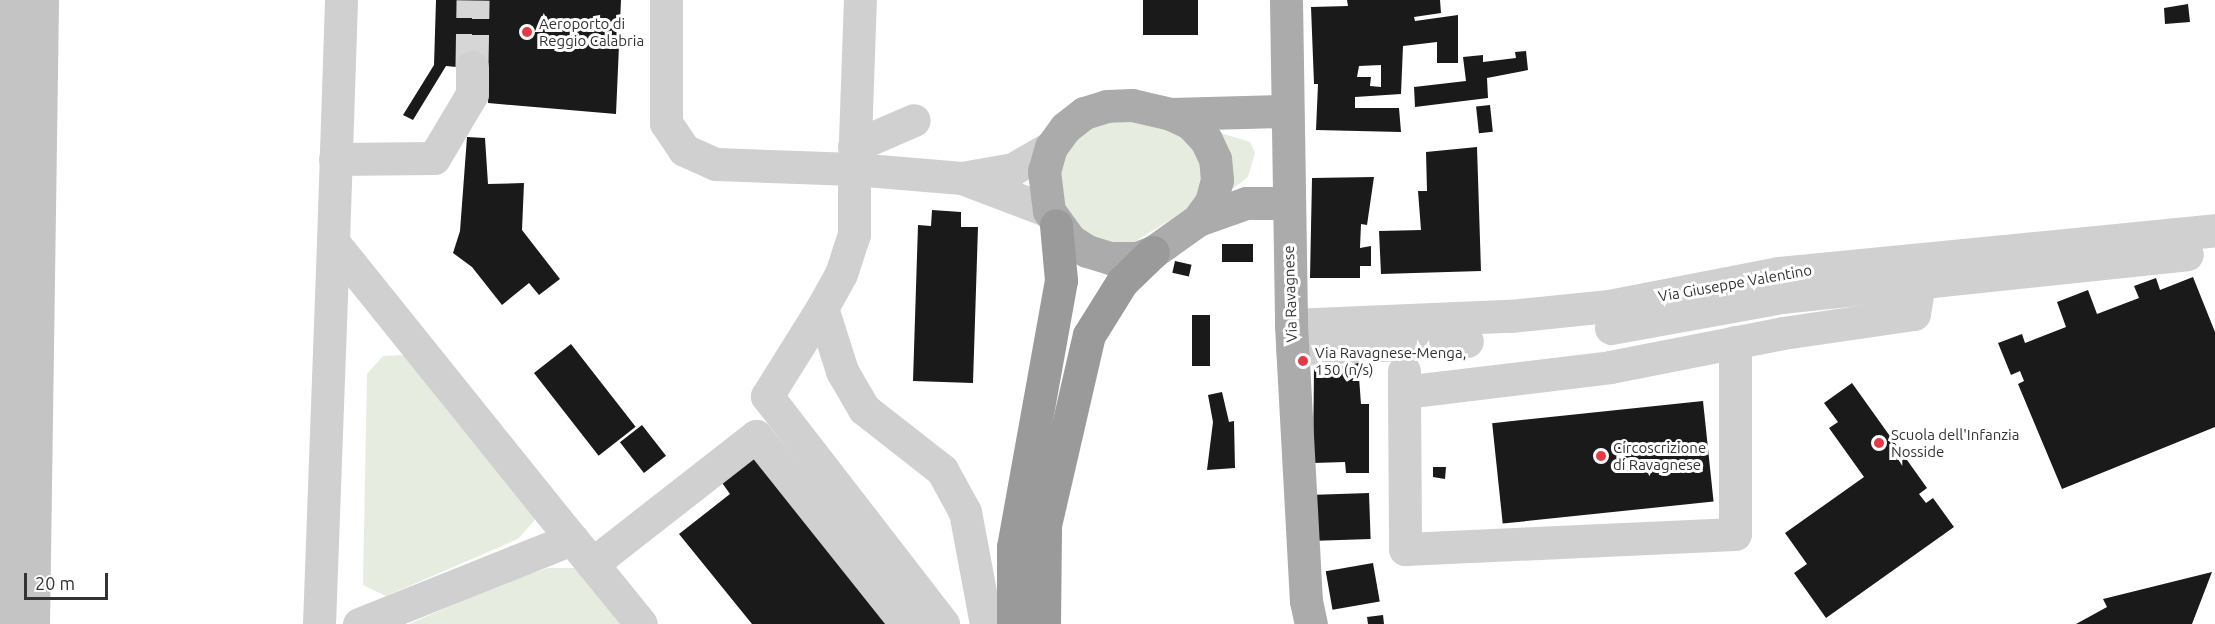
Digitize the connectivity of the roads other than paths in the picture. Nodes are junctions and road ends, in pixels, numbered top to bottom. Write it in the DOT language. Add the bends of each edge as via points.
graph roads {
  1 [pos="341,0"];
  2 [pos="666,0"];
  3 [pos="860,0"];
  4 [pos="1286,0"];
  5 [pos="472,67"];
  6 [pos="1286,111"];
  7 [pos="1171,114"];
  8 [pos="914,120"];
  9 [pos="1051,147"];
  10 [pos="854,157"];
  11 [pos="335,159"];
  12 [pos="962,178"];
  13 [pos="1286,202"];
  14 [pos="1052,218"];
  15 [pos="1198,220"];
  16 [pos="2215,230"];
  17 [pos="333,242"];
  18 [pos="1153,252"];
  19 [pos="2215,253"];
  20 [pos="1916,299"];
  21 [pos="822,308"];
  22 [pos="1404,333"];
  23 [pos="1291,337"];
  24 [pos="1735,342"];
  25 [pos="1404,392"];
  26 [pos="572,539"];
  27 [pos="592,564"];
  28 [pos="319,624"];
  29 [pos="359,624"];
  30 [pos="641,624"];
  31 [pos="906,624"];
  32 [pos="943,624"];
  33 [pos="986,624"];
  34 [pos="1013,624"];
  35 [pos="1044,624"];
  36 [pos="1311,624"];
  1 -- 11 [label="street"];
  2 -- 10 [label="street" via="666,123 684,150 716,164"];
  3 -- 10 [label="street"];
  4 -- 6 [label="main road, Via Ravagnese"];
  5 -- 11 [label="street" via="472,94 434,158"];
  6 -- 7 [label="main road"];
  6 -- 13 [label="main road, Via Ravagnese"];
  7 -- 9 [label="main road" via="1132,105 1107,106 1075,120"];
  7 -- 15 [label="main road" via="1199,131 1215,159 1217,180 1211,202"];
  8 -- 10 [label="street"];
  9 -- 12 [label="street" via="1013,169"];
  9 -- 14 [label="main road" via="1044,171"];
  10 -- 12 [label="street"];
  10 -- 21 [label="street" via="854,234 841,274"];
  11 -- 17 [label="street"];
  12 -- 14 [label="street"];
  13 -- 15 [label="main road" via="1246,203"];
  13 -- 23 [label="main road, Via Ravagnese"];
  14 -- 18 [label="main road" via="1086,251 1110,258 1137,258"];
  14 -- 34 [label="highway" via="1061,280 1013,547"];
  15 -- 18 [label="main road"];
  16 -- 22 [label="street, Via Giuseppe Valentino" via="1779,273 1609,306"];
  17 -- 26 [label="street"];
  17 -- 28 [label="street"];
  18 -- 35 [label="highway" via="1122,282 1089,335 1045,525"];
  19 -- 20 [label="street, Via Giuseppe Valentino"];
  20 -- 22 [label="street, Via Giuseppe Valentino" via="1781,297 1609,329"];
  20 -- 24 [label="street"];
  21 -- 32 [label="street" via="767,396"];
  21 -- 33 [label="street" via="842,370 864,409 942,470 965,512"];
  22 -- 23 [label="street, Via Giuseppe Valentino"];
  22 -- 25 [label="street"];
  23 -- 36 [label="main road, Via Ravagnese" via="1306,601"];
  24 -- 25 [label="street" via="1610,367"];
  24 -- 25 [label="street" via="1735,534 1405,549"];
  26 -- 27 [label="street"];
  26 -- 29 [label="street"];
  27 -- 30 [label="street"];
  27 -- 31 [label="street" via="756,436"];
}
